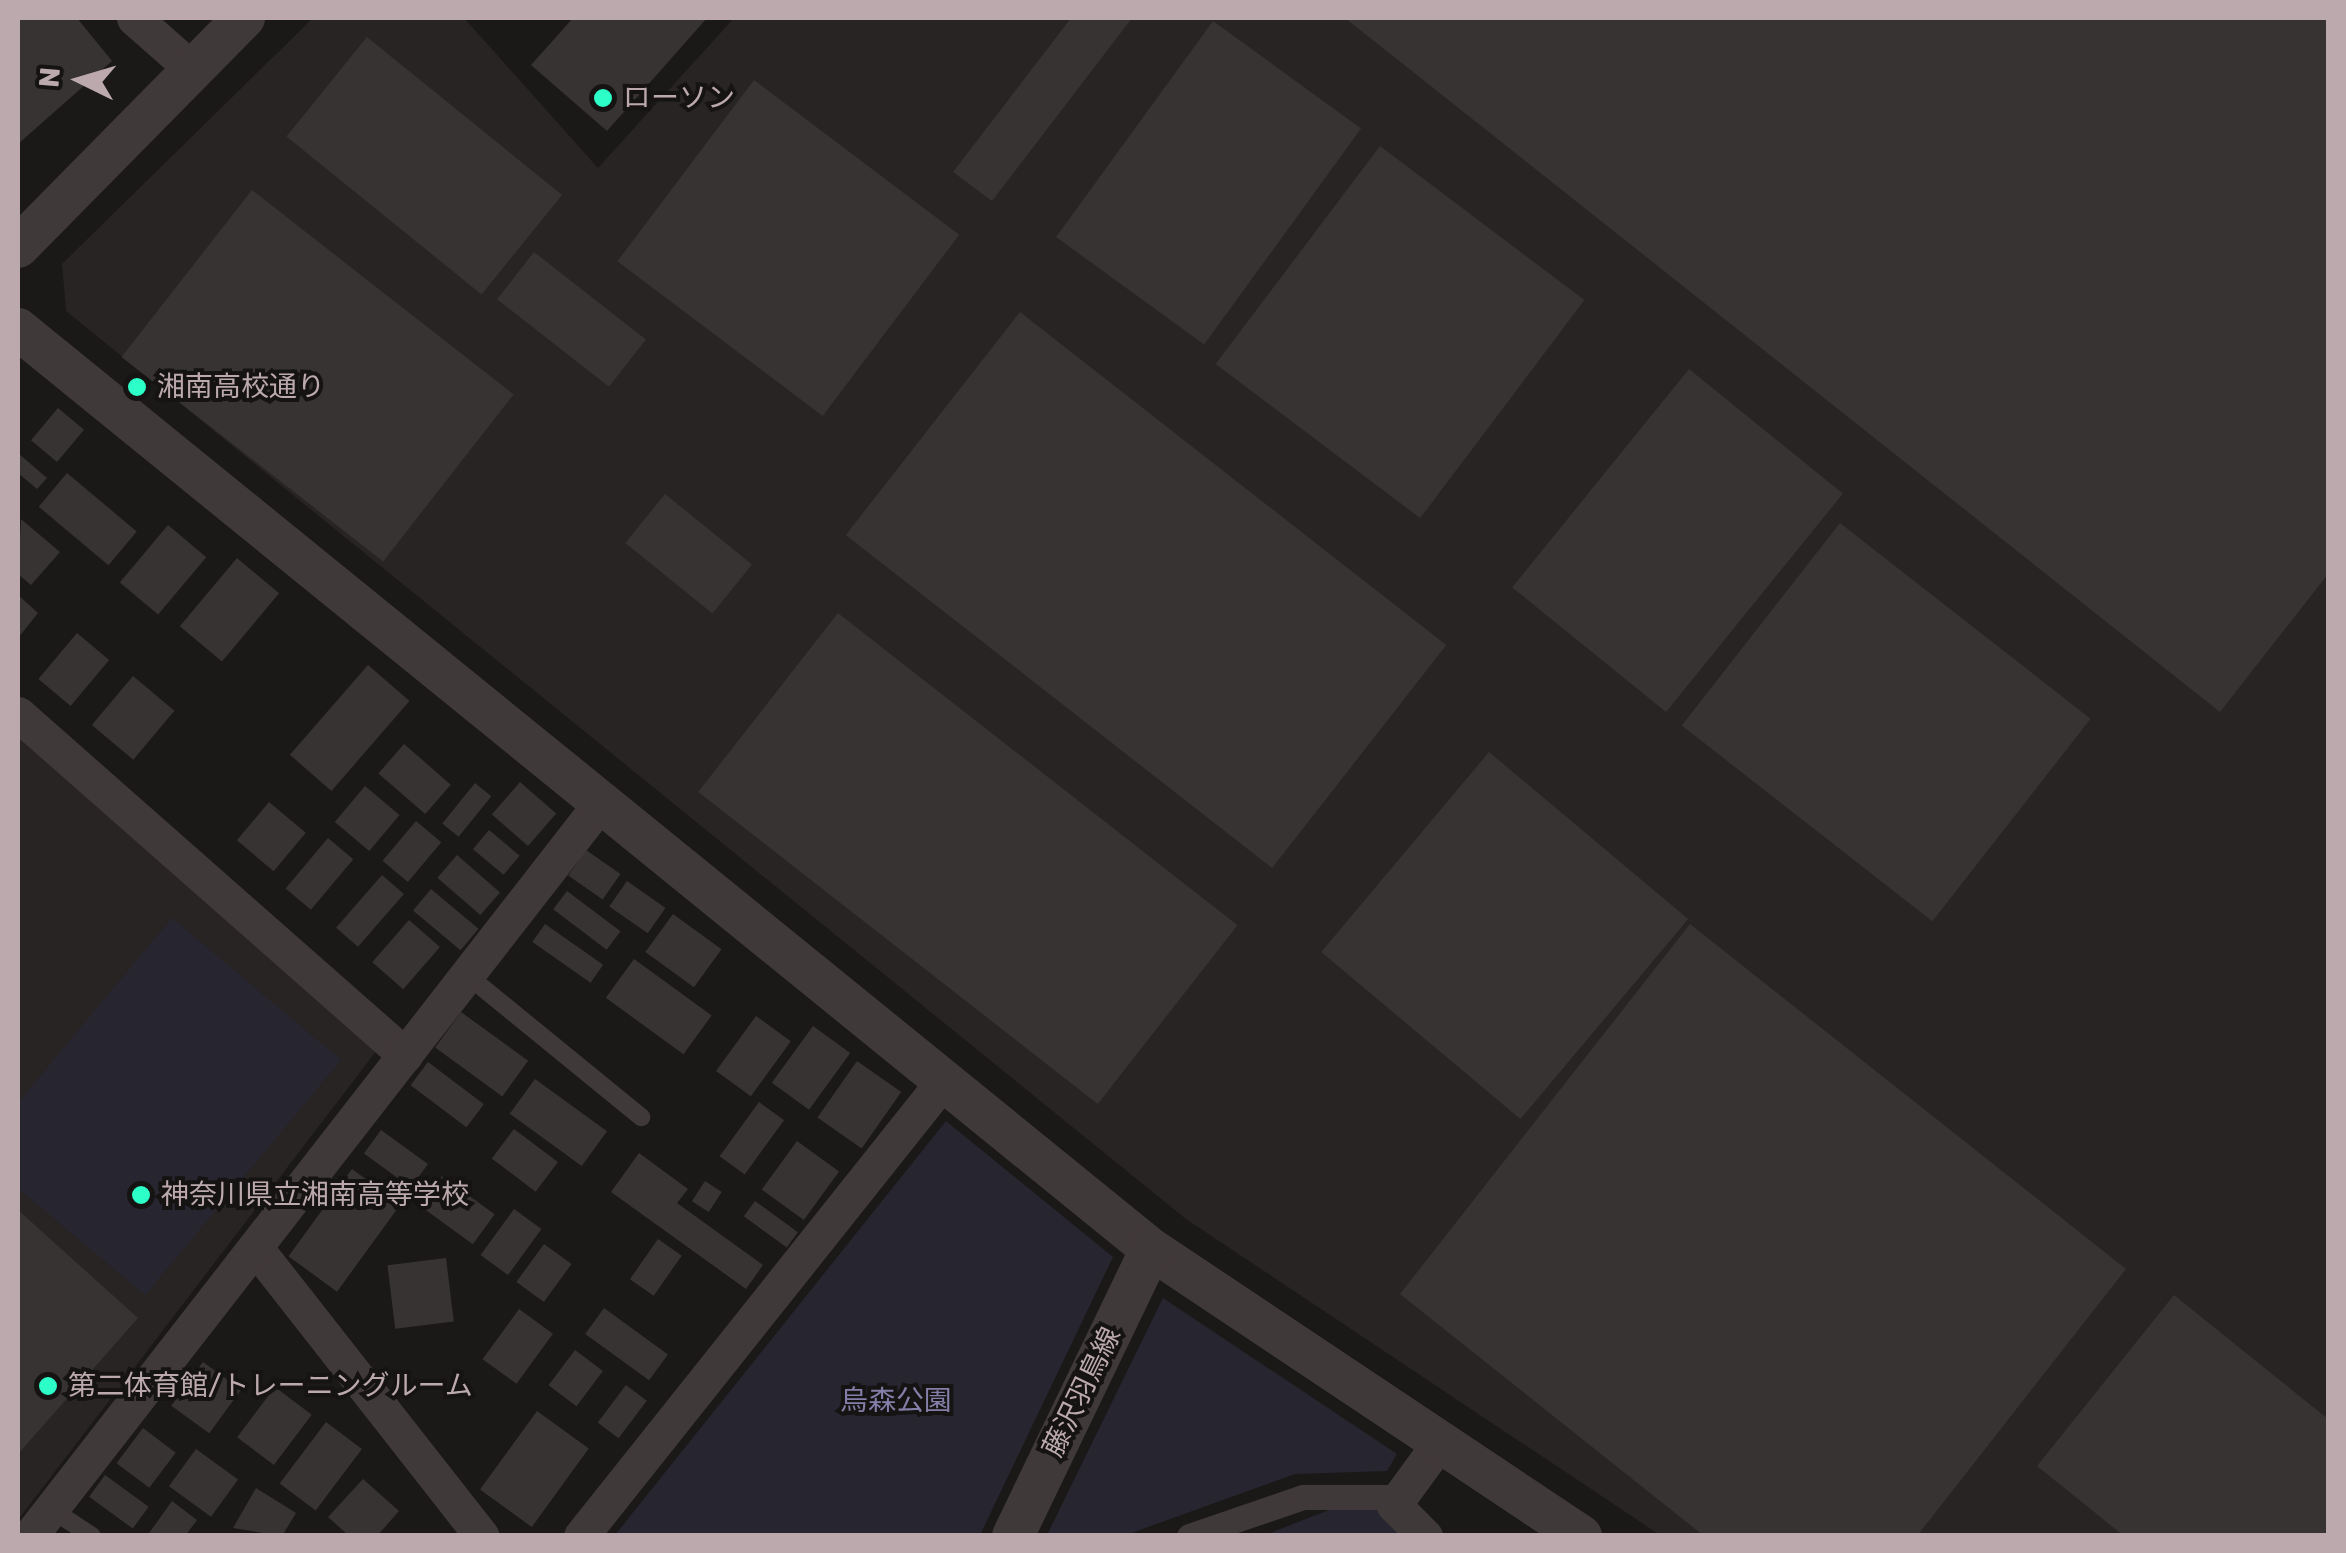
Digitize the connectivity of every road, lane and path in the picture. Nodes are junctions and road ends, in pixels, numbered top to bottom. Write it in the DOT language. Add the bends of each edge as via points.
graph roads {
  1 [pos="134,18"];
  2 [pos="244,18"];
  3 [pos="193,70"];
  4 [pos="18,247"];
  5 [pos="18,330"];
  6 [pos="18,714"];
  7 [pos="603,800"];
  8 [pos="467,975"];
  9 [pos="405,1055"];
  10 [pos="944,1080"];
  11 [pos="641,1117"];
  12 [pos="254,1247"];
  13 [pos="1151,1249"];
  14 [pos="1440,1442"];
  15 [pos="1401,1498"];
  16 [pos="40,1522"];
  17 [pos="92,1536"];
  18 [pos="482,1536"];
  19 [pos="581,1536"];
  20 [pos="1013,1536"];
  21 [pos="1189,1536"];
  22 [pos="1426,1536"];
  23 [pos="1581,1536"];
  1 -- 3 [label="street"];
  2 -- 3 [label="street"];
  3 -- 4 [label="street"];
  5 -- 7 [label="street"];
  6 -- 9 [label="street"];
  7 -- 8 [label="street"];
  7 -- 10 [label="street"];
  8 -- 9 [label="street"];
  8 -- 11 [label="lane"];
  9 -- 12 [label="street"];
  10 -- 13 [label="street"];
  10 -- 19 [label="street"];
  12 -- 16 [label="street"];
  12 -- 18 [label="street"];
  13 -- 14 [label="street"];
  13 -- 20 [label="street, 藤沢羽鳥線"];
  14 -- 15 [label="street"];
  14 -- 23 [label="street"];
  15 -- 21 [label="street" via="1303,1498"];
  15 -- 22 [label="street" via="1394,1505"];
  16 -- 17 [label="lane"];
}
